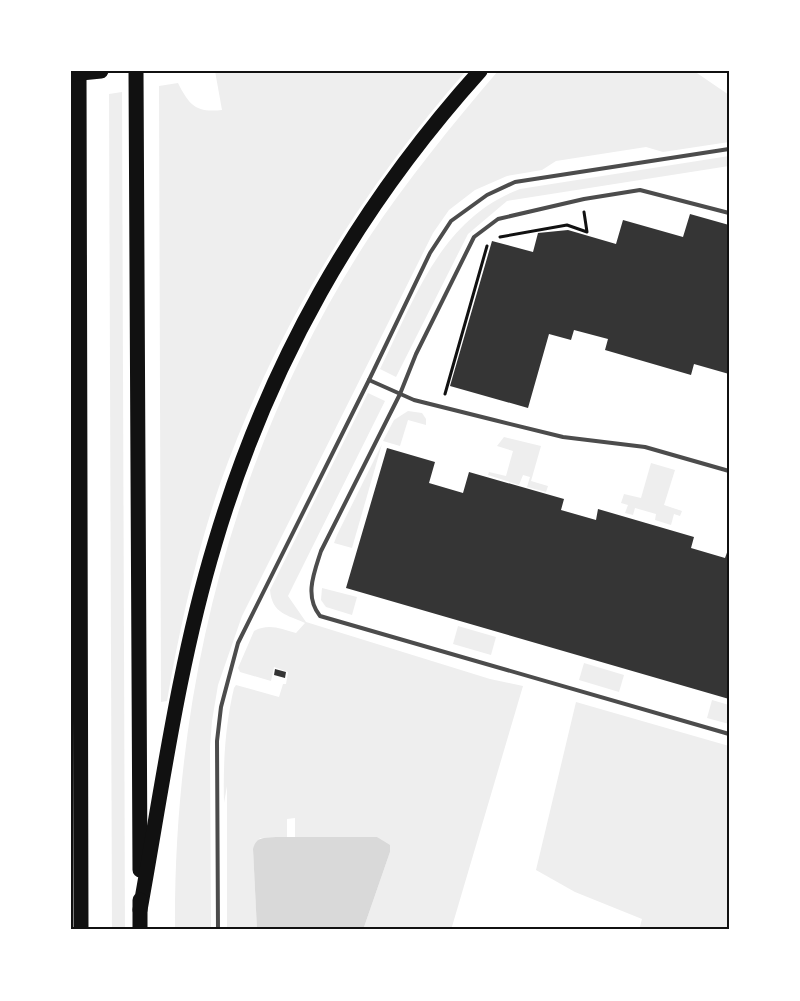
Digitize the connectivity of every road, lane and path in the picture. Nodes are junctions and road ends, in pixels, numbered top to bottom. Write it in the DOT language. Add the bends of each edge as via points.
graph roads {
  1 [pos="80,71"];
  2 [pos="101,71"];
  3 [pos="136,71"];
  4 [pos="480,71"];
  5 [pos="71,74"];
  6 [pos="729,149"];
  7 [pos="584,199"];
  8 [pos="729,213"];
  9 [pos="499,237"];
  10 [pos="489,238"];
  11 [pos="369,380"];
  12 [pos="400,394"];
  13 [pos="442,407"];
  14 [pos="729,471"];
  15 [pos="729,734"];
  16 [pos="140,910"];
  17 [pos="81,930"];
  18 [pos="140,930"];
  19 [pos="218,930"];
  1 -- 17 [label="highway"];
  2 -- 5 [label="highway"];
  3 -- 16 [label="highway"];
  4 -- 16 [label="highway" via="396,173 338,258 308,311 258,419 214,543 195,621"];
  6 -- 11 [label="lane" via="515,182 487,195 451,221 430,253"];
  7 -- 8 [label="lane" via="640,190"];
  7 -- 9 [label="path" via="587,232 567,226"];
  7 -- 12 [label="lane" via="498,219 474,237 416,354"];
  10 -- 13 [label="path"];
  11 -- 12 [label="lane"];
  11 -- 19 [label="lane" via="253,611 238,643 228,676 217,741"];
  12 -- 13 [label="lane"];
  12 -- 15 [label="lane" via="321,551 311,595 320,616"];
  13 -- 14 [label="lane" via="563,438 645,447"];
  16 -- 18 [label="highway"];
}
